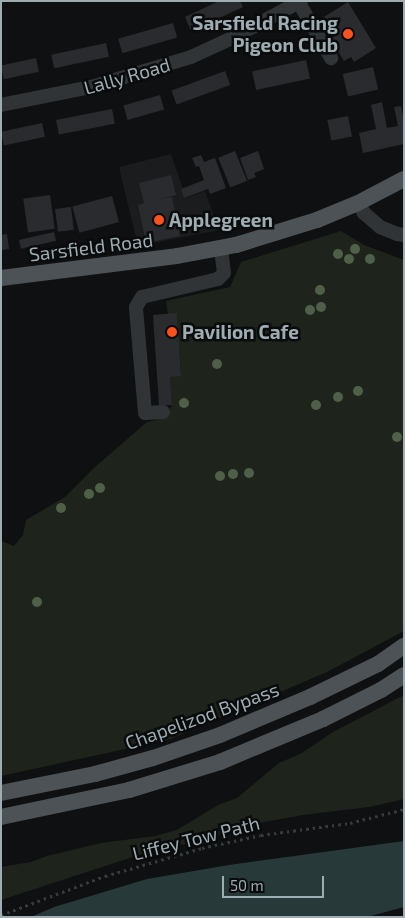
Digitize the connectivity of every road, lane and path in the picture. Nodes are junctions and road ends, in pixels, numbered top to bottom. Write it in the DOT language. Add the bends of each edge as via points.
graph roads {
  1 [pos="300,2"];
  2 [pos="331,58"];
  3 [pos="1,105"];
  4 [pos="404,179"];
  5 [pos="358,203"];
  6 [pos="404,235"];
  7 [pos="221,248"];
  8 [pos="1,278"];
  9 [pos="163,412"];
  10 [pos="404,646"];
  11 [pos="404,676"];
  12 [pos="1,793"];
  13 [pos="404,810"];
  14 [pos="1,817"];
  15 [pos="1,915"];
  1 -- 2 [label="street"];
  1 -- 3 [label="street, Lally Road" via="191,57 91,87"];
  4 -- 5 [label="main road, Sarsfield Road"];
  5 -- 6 [label="street" via="380,227"];
  5 -- 7 [label="main road, Sarsfield Road" via="280,233"];
  7 -- 8 [label="main road, Sarsfield Road"];
  7 -- 9 [label="street" via="224,273 218,279 142,296 136,306 145,413"];
  10 -- 12 [label="main road, Chapelizod Bypass" via="378,664 310,697 220,735 95,774"];
  11 -- 14 [label="main road" via="323,719 220,762 129,790"];
  13 -- 15 [label="path, Liffey Tow Path" via="350,823 261,835 202,848 105,876"];
}
